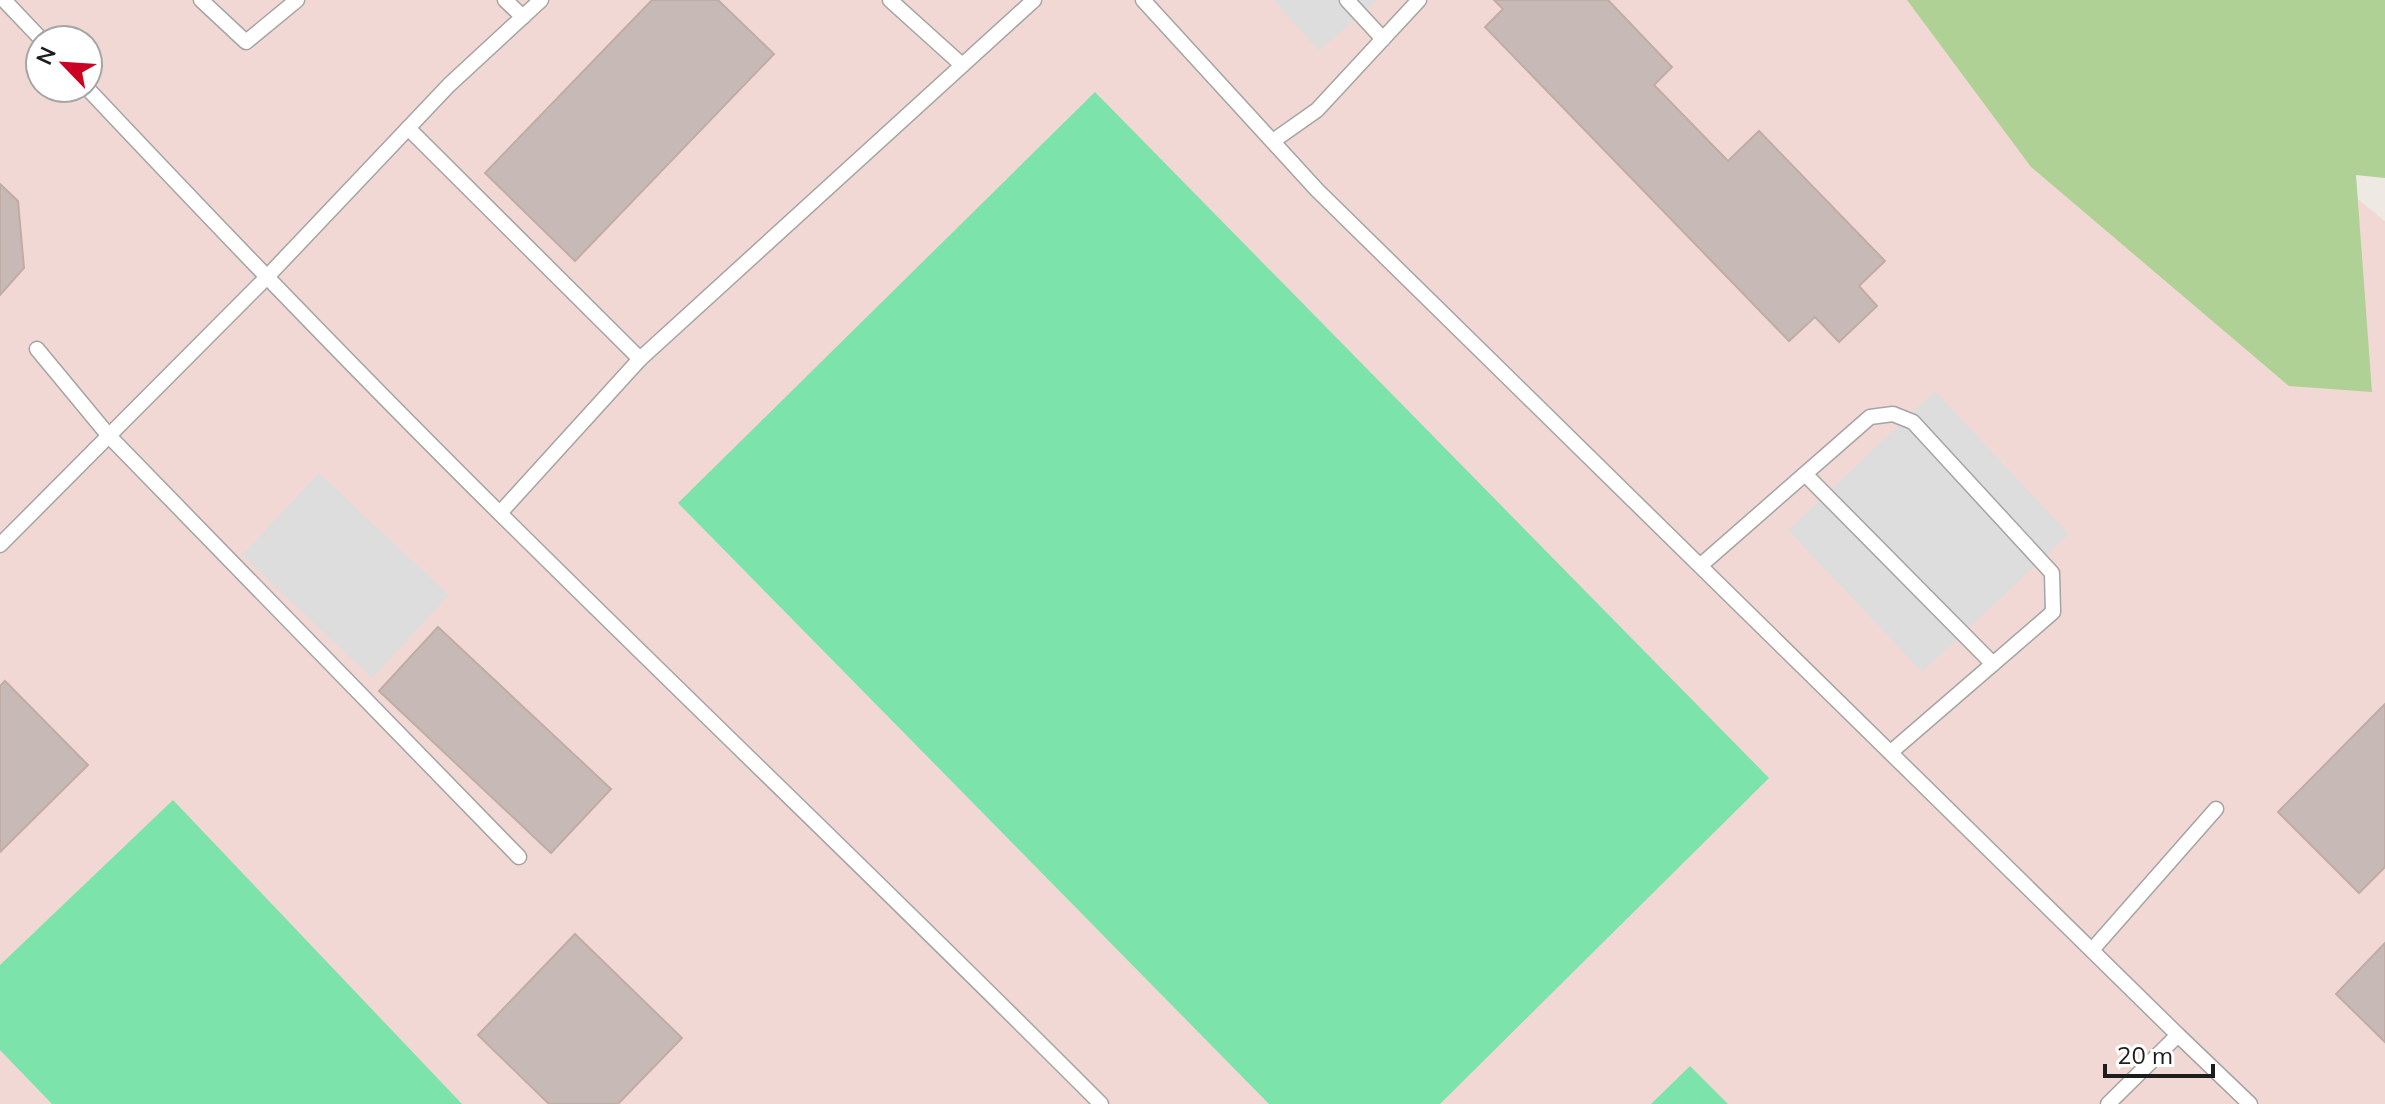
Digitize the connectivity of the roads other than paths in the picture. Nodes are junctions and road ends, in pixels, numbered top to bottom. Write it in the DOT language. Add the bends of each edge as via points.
graph roads {
  1 [pos="4,0"];
  2 [pos="201,0"];
  3 [pos="297,0"];
  4 [pos="505,0"];
  5 [pos="541,0"];
  6 [pos="890,0"];
  7 [pos="1034,0"];
  8 [pos="1143,0"];
  9 [pos="1347,0"];
  10 [pos="1419,0"];
  11 [pos="523,17"];
  12 [pos="27,24"];
  13 [pos="1383,39"];
  14 [pos="962,65"];
  15 [pos="102,104"];
  16 [pos="408,128"];
  17 [pos="1273,141"];
  18 [pos="266,278"];
  19 [pos="37,349"];
  20 [pos="640,359"];
  21 [pos="109,436"];
  22 [pos="1805,474"];
  23 [pos="500,513"];
  24 [pos="0,545"];
  25 [pos="1701,565"];
  26 [pos="1993,664"];
  27 [pos="1891,752"];
  28 [pos="2216,809"];
  29 [pos="519,857"];
  30 [pos="2092,950"];
  31 [pos="2178,1035"];
  32 [pos="1101,1104"];
  33 [pos="2108,1104"];
  34 [pos="2250,1104"];
  1 -- 12 [label="lane"];
  2 -- 3 [label="lane" via="246,42"];
  4 -- 11 [label="lane"];
  5 -- 11 [label="lane"];
  6 -- 14 [label="lane"];
  7 -- 14 [label="lane"];
  8 -- 17 [label="lane"];
  9 -- 13 [label="lane"];
  10 -- 13 [label="lane"];
  11 -- 16 [label="lane"];
  13 -- 17 [label="lane" via="1317,110"];
  14 -- 20 [label="lane"];
  15 -- 18 [label="lane"];
  16 -- 18 [label="lane"];
  16 -- 20 [label="lane"];
  17 -- 25 [label="lane"];
  18 -- 21 [label="lane"];
  18 -- 23 [label="lane"];
  19 -- 21 [label="lane"];
  20 -- 23 [label="lane"];
  21 -- 24 [label="lane"];
  21 -- 29 [label="lane"];
  22 -- 25 [label="lane"];
  22 -- 26 [label="lane"];
  22 -- 26 [label="lane" via="1870,417 1893,414 1913,422 2052,573 2053,612"];
  23 -- 32 [label="lane"];
  25 -- 27 [label="lane"];
  26 -- 27 [label="lane"];
  27 -- 30 [label="lane"];
  28 -- 30 [label="lane"];
  30 -- 31 [label="lane"];
  31 -- 33 [label="lane"];
  31 -- 34 [label="lane"];
}
